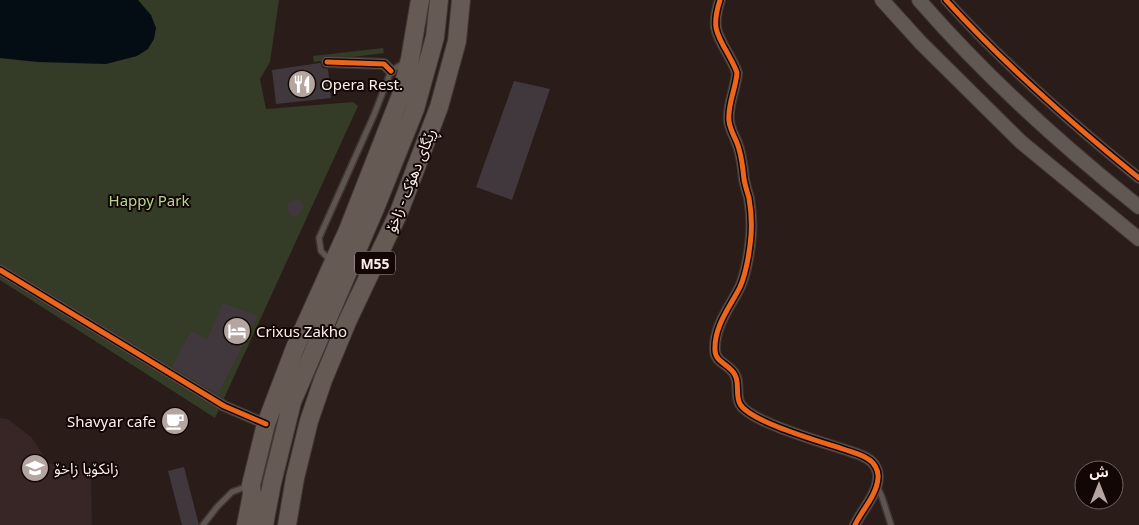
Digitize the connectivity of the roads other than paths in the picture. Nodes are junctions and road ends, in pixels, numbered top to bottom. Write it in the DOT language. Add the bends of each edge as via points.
graph roads {
  1 [pos="420,0"];
  2 [pos="461,0"];
  3 [pos="720,0"];
  4 [pos="882,0"];
  5 [pos="919,0"];
  6 [pos="946,0"];
  7 [pos="434,1"];
  8 [pos="410,59"];
  9 [pos="327,62"];
  10 [pos="391,71"];
  11 [pos="1139,178"];
  12 [pos="1139,206"];
  13 [pos="1139,239"];
  14 [pos="333,262"];
  15 [pos="0,270"];
  16 [pos="266,424"];
  17 [pos="254,483"];
  18 [pos="877,486"];
  19 [pos="203,525"];
  20 [pos="246,525"];
  21 [pos="264,525"];
  22 [pos="287,525"];
  23 [pos="855,525"];
  24 [pos="891,525"];
  1 -- 8 [label="highway"];
  2 -- 22 [label="highway, ڕێگای دهۆک - زاخۆ / M55" via="457,41 439,107 399,212 323,380 304,440"];
  3 -- 18 [label="street" via="716,15 717,33 737,73 728,122 741,155 751,236 742,280 720,324 714,350 716,357 735,373 738,400 746,411 794,433 869,459 879,475"];
  4 -- 13 [label="main road" via="1021,142"];
  5 -- 12 [label="main road" via="1010,95"];
  6 -- 11 [label="street" via="1033,88"];
  7 -- 21 [label="highway, ڕێگای دهۆک - زاخۆ / M55" via="435,38 415,110 292,402 273,468"];
  8 -- 10 [label="lane"];
  8 -- 14 [label="highway" via="398,104"];
  9 -- 10 [label="street" via="384,64"];
  10 -- 14 [label="lane" via="319,238 321,251"];
  14 -- 16 [label="highway"];
  15 -- 16 [label="street" via="224,406"];
  16 -- 17 [label="highway"];
  17 -- 19 [label="lane" via="232,492"];
  17 -- 20 [label="highway"];
  18 -- 23 [label="street"];
  18 -- 24 [label="lane"];
}
